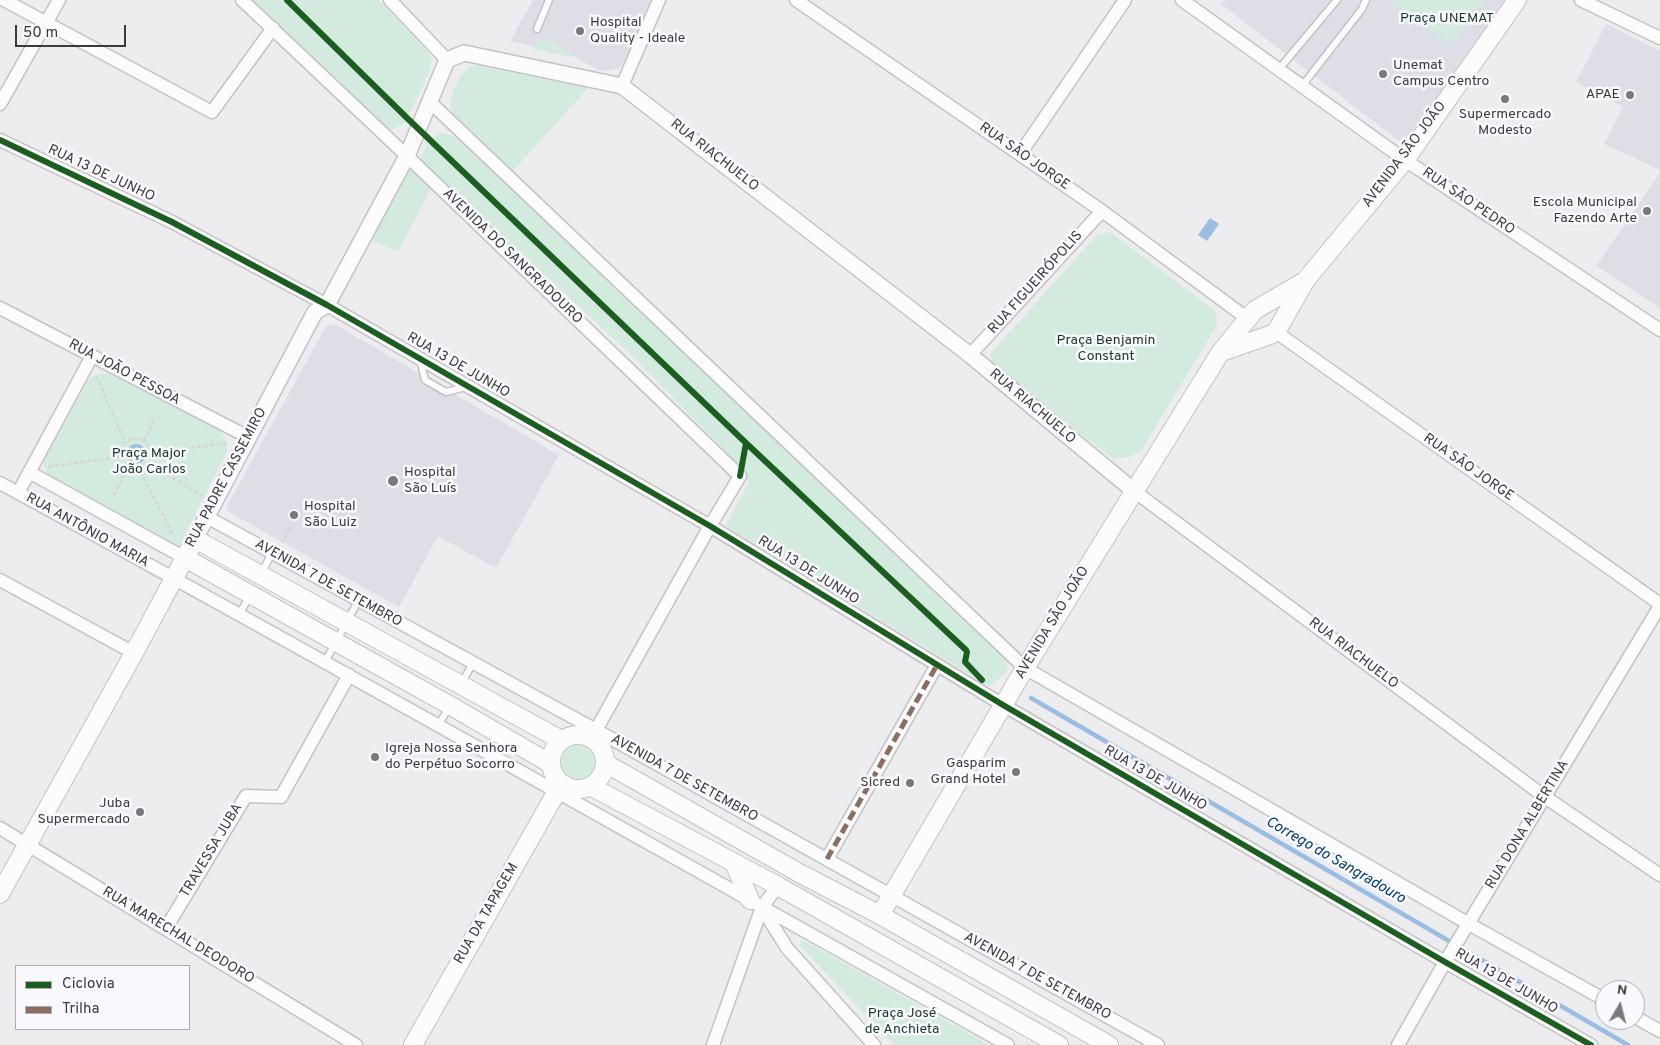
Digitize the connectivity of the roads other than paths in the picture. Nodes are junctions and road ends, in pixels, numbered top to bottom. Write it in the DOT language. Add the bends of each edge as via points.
graph roads {
  1 [pos="4,0"];
  2 [pos="59,0"];
  3 [pos="242,0"];
  4 [pos="390,0"];
  5 [pos="549,0"];
  6 [pos="659,0"];
  7 [pos="796,0"];
  8 [pos="1125,0"];
  9 [pos="1182,0"];
  10 [pos="1337,0"];
  11 [pos="1366,0"];
  12 [pos="1517,0"];
  13 [pos="1581,0"];
  14 [pos="46,24"];
  15 [pos="274,28"];
  16 [pos="537,29"];
  17 [pos="1660,38"];
  18 [pos="447,60"];
  19 [pos="1279,69"];
  20 [pos="622,86"];
  21 [pos="1302,86"];
  22 [pos="430,102"];
  23 [pos="0,104"];
  24 [pos="0,140"];
  25 [pos="1020,154"];
  26 [pos="407,156"];
  27 [pos="1405,160"];
  28 [pos="1102,211"];
  29 [pos="1305,281"];
  30 [pos="327,305"];
  31 [pos="1262,305"];
  32 [pos="0,308"];
  33 [pos="1248,319"];
  34 [pos="1660,330"];
  35 [pos="1273,331"];
  36 [pos="1220,353"];
  37 [pos="970,355"];
  38 [pos="92,356"];
  39 [pos="248,437"];
  40 [pos="30,472"];
  41 [pos="0,483"];
  42 [pos="1134,491"];
  43 [pos="18,493"];
  44 [pos="207,517"];
  45 [pos="710,526"];
  46 [pos="195,539"];
  47 [pos="277,549"];
  48 [pos="185,558"];
  49 [pos="260,574"];
  50 [pos="174,578"];
  51 [pos="0,580"];
  52 [pos="250,594"];
  53 [pos="358,600"];
  54 [pos="1660,605"];
  55 [pos="239,614"];
  56 [pos="346,621"];
  57 [pos="336,642"];
  58 [pos="134,653"];
  59 [pos="325,662"];
  60 [pos="473,663"];
  61 [pos="938,665"];
  62 [pos="1025,668"];
  63 [pos="349,675"];
  64 [pos="461,685"];
  65 [pos="1003,705"];
  66 [pos="450,706"];
  67 [pos="438,726"];
  68 [pos="595,735"];
  69 [pos="562,740"];
  70 [pos="605,763"];
  71 [pos="551,764"];
  72 [pos="590,786"];
  73 [pos="561,789"];
  74 [pos="1545,797"];
  75 [pos="0,828"];
  76 [pos="27,844"];
  77 [pos="827,859"];
  78 [pos="734,863"];
  79 [pos="802,874"];
  80 [pos="1660,876"];
  81 [pos="778,886"];
  82 [pos="0,894"];
  83 [pos="891,896"];
  84 [pos="756,903"];
  85 [pos="880,915"];
  86 [pos="1469,924"];
  87 [pos="166,928"];
  88 [pos="1446,962"];
  89 [pos="1595,994"];
  90 [pos="1645,1023"];
  91 [pos="1660,1031"];
  92 [pos="1141,1041"];
  93 [pos="356,1045"];
  94 [pos="413,1045"];
  95 [pos="714,1045"];
  96 [pos="874,1045"];
  97 [pos="1008,1045"];
  98 [pos="1060,1045"];
  99 [pos="1109,1045"];
  100 [pos="1158,1045"];
  101 [pos="1398,1045"];
  102 [pos="1591,1045"];
  1 -- 14 [label="street"];
  2 -- 14 [label="street"];
  3 -- 15 [label="street, AVENIDA DO SANGRADOURO"];
  4 -- 18 [label="street"];
  5 -- 16 [label="lane"];
  6 -- 20 [label="street"];
  7 -- 25 [label="street, RUA SÃO JORGE"];
  8 -- 25 [label="street"];
  9 -- 19 [label="street, RUA SÃO PEDRO"];
  10 -- 19 [label="lane"];
  11 -- 21 [label="lane"];
  12 -- 27 [label="main road, AVENIDA SÃO JOÃO"];
  13 -- 17 [label="street"];
  14 -- 15 [label="street" via="212,112"];
  14 -- 23 [label="street"];
  15 -- 26 [label="street, AVENIDA DO SANGRADOURO"];
  18 -- 20 [label="street, RUA RIACHUELO" via="464,53"];
  18 -- 22 [label="street, RUA PADRE CASSEMIRO"];
  19 -- 21 [label="street, RUA SÃO PEDRO"];
  20 -- 37 [label="street, RUA RIACHUELO"];
  21 -- 27 [label="street, RUA SÃO PEDRO"];
  22 -- 26 [label="street, RUA PADRE CASSEMIRO"];
  22 -- 62 [label="street"];
  24 -- 30 [label="street, RUA 13 DE JUNHO" via="172,222"];
  25 -- 28 [label="street, RUA SÃO JORGE"];
  26 -- 30 [label="street, RUA PADRE CASSEMIRO"];
  26 -- 45 [label="street, AVENIDA DO SANGRADOURO" via="740,476"];
  27 -- 29 [label="main road, AVENIDA SÃO JOÃO"];
  27 -- 34 [label="street, RUA SÃO PEDRO"];
  28 -- 33 [label="street, RUA SÃO JORGE"];
  28 -- 37 [label="street, RUA FIGUEIRÓPOLIS"];
  29 -- 31 [label="main road, AVENIDA SÃO JOÃO"];
  29 -- 35 [label="main road, AVENIDA SÃO JOÃO"];
  30 -- 39 [label="street, RUA PADRE CASSEMIRO" via="315,312"];
  30 -- 45 [label="street, RUA 13 DE JUNHO"];
  31 -- 33 [label="main road, AVENIDA SÃO JOÃO"];
  31 -- 35 [label="main road" via="1273,309 1280,317"];
  32 -- 38 [label="street, RUA JOÃO PESSOA"];
  33 -- 35 [label="main road" via="1250,329"];
  33 -- 36 [label="main road, AVENIDA SÃO JOÃO"];
  35 -- 36 [label="main road"];
  35 -- 54 [label="street, RUA SÃO JORGE"];
  36 -- 42 [label="main road, AVENIDA SÃO JOÃO"];
  37 -- 42 [label="street, RUA RIACHUELO"];
  38 -- 39 [label="street, RUA JOÃO PESSOA"];
  38 -- 40 [label="street"];
  39 -- 44 [label="street, RUA PADRE CASSEMIRO"];
  40 -- 43 [label="street"];
  40 -- 48 [label="street"];
  41 -- 43 [label="street, RUA ANTÔNIO MARIA"];
  42 -- 62 [label="main road, AVENIDA SÃO JOÃO"];
  42 -- 74 [label="street, RUA RIACHUELO"];
  43 -- 50 [label="street, RUA ANTÔNIO MARIA"];
  44 -- 46 [label="street, RUA PADRE CASSEMIRO"];
  44 -- 47 [label="street, AVENIDA 7 DE SETEMBRO"];
  45 -- 61 [label="street, RUA 13 DE JUNHO"];
  45 -- 68 [label="street"];
  46 -- 48 [label="main road, RUA PADRE CASSEMIRO"];
  46 -- 49 [label="main road, AVENIDA 7 DE SETEMBRO"];
  47 -- 49 [label="lane"];
  47 -- 53 [label="street, AVENIDA 7 DE SETEMBRO"];
  48 -- 50 [label="main road, RUA PADRE CASSEMIRO"];
  48 -- 52 [label="main road"];
  49 -- 56 [label="main road, AVENIDA 7 DE SETEMBRO"];
  50 -- 55 [label="street"];
  50 -- 58 [label="main road, RUA PADRE CASSEMIRO"];
  51 -- 58 [label="street"];
  52 -- 55 [label="lane"];
  52 -- 57 [label="main road"];
  53 -- 56 [label="lane"];
  53 -- 60 [label="street, AVENIDA 7 DE SETEMBRO"];
  54 -- 74 [label="street, RUA DONA ALBERTINA"];
  55 -- 59 [label="street"];
  56 -- 57 [label="lane"];
  56 -- 64 [label="main road, AVENIDA 7 DE SETEMBRO"];
  57 -- 59 [label="lane"];
  57 -- 66 [label="main road"];
  58 -- 76 [label="main road, RUA PADRE CASSEMIRO"];
  59 -- 63 [label="street"];
  60 -- 64 [label="lane"];
  60 -- 68 [label="street, AVENIDA 7 DE SETEMBRO"];
  61 -- 65 [label="street, RUA 13 DE JUNHO"];
  61 -- 77 [label="street"];
  62 -- 65 [label="main road, AVENIDA SÃO JOÃO"];
  62 -- 86 [label="street"];
  63 -- 67 [label="street"];
  63 -- 87 [label="street, TRAVESSA JUBA" via="281,798 246,796"];
  64 -- 69 [label="main road, AVENIDA 7 DE SETEMBRO"];
  65 -- 83 [label="main road, AVENIDA SÃO JOÃO"];
  65 -- 88 [label="street, RUA 13 DE JUNHO"];
  66 -- 67 [label="lane"];
  66 -- 71 [label="main road"];
  67 -- 73 [label="street"];
  68 -- 69 [label="main road" via="569,736"];
  68 -- 70 [label="main road"];
  68 -- 77 [label="street, AVENIDA 7 DE SETEMBRO"];
  69 -- 71 [label="main road" via="555,747"];
  70 -- 72 [label="main road" via="598,780"];
  70 -- 79 [label="main road, AVENIDA 7 DE SETEMBRO"];
  71 -- 73 [label="main road"];
  72 -- 73 [label="main road"];
  72 -- 78 [label="main road"];
  73 -- 84 [label="street"];
  73 -- 94 [label="main road, RUA DA TAPAGEM"];
  74 -- 80 [label="street, RUA RIACHUELO"];
  74 -- 86 [label="street, RUA DONA ALBERTINA"];
  75 -- 76 [label="street, RUA MARECHAL DEODORO"];
  76 -- 82 [label="main road, RUA PADRE CASSEMIRO"];
  76 -- 87 [label="street, RUA MARECHAL DEODORO"];
  77 -- 83 [label="street, AVENIDA 7 DE SETEMBRO"];
  78 -- 81 [label="main road"];
  78 -- 84 [label="main road"];
  79 -- 81 [label="main road" via="793,873"];
  79 -- 85 [label="main road, AVENIDA 7 DE SETEMBRO"];
  81 -- 84 [label="street"];
  81 -- 98 [label="main road"];
  83 -- 85 [label="main road, AVENIDA SÃO JOÃO"];
  83 -- 92 [label="street, AVENIDA 7 DE SETEMBRO"];
  84 -- 95 [label="street"];
  84 -- 96 [label="street" via="787,948"];
  84 -- 97 [label="street"];
  85 -- 99 [label="main road, AVENIDA 7 DE SETEMBRO"];
  86 -- 88 [label="street, RUA DONA ALBERTINA"];
  86 -- 89 [label="street"];
  87 -- 93 [label="street, RUA MARECHAL DEODORO"];
  88 -- 101 [label="street, RUA DONA ALBERTINA"];
  88 -- 102 [label="street, RUA 13 DE JUNHO"];
  90 -- 91 [label="street"];
  92 -- 100 [label="street, AVENIDA 7 DE SETEMBRO"];
}
